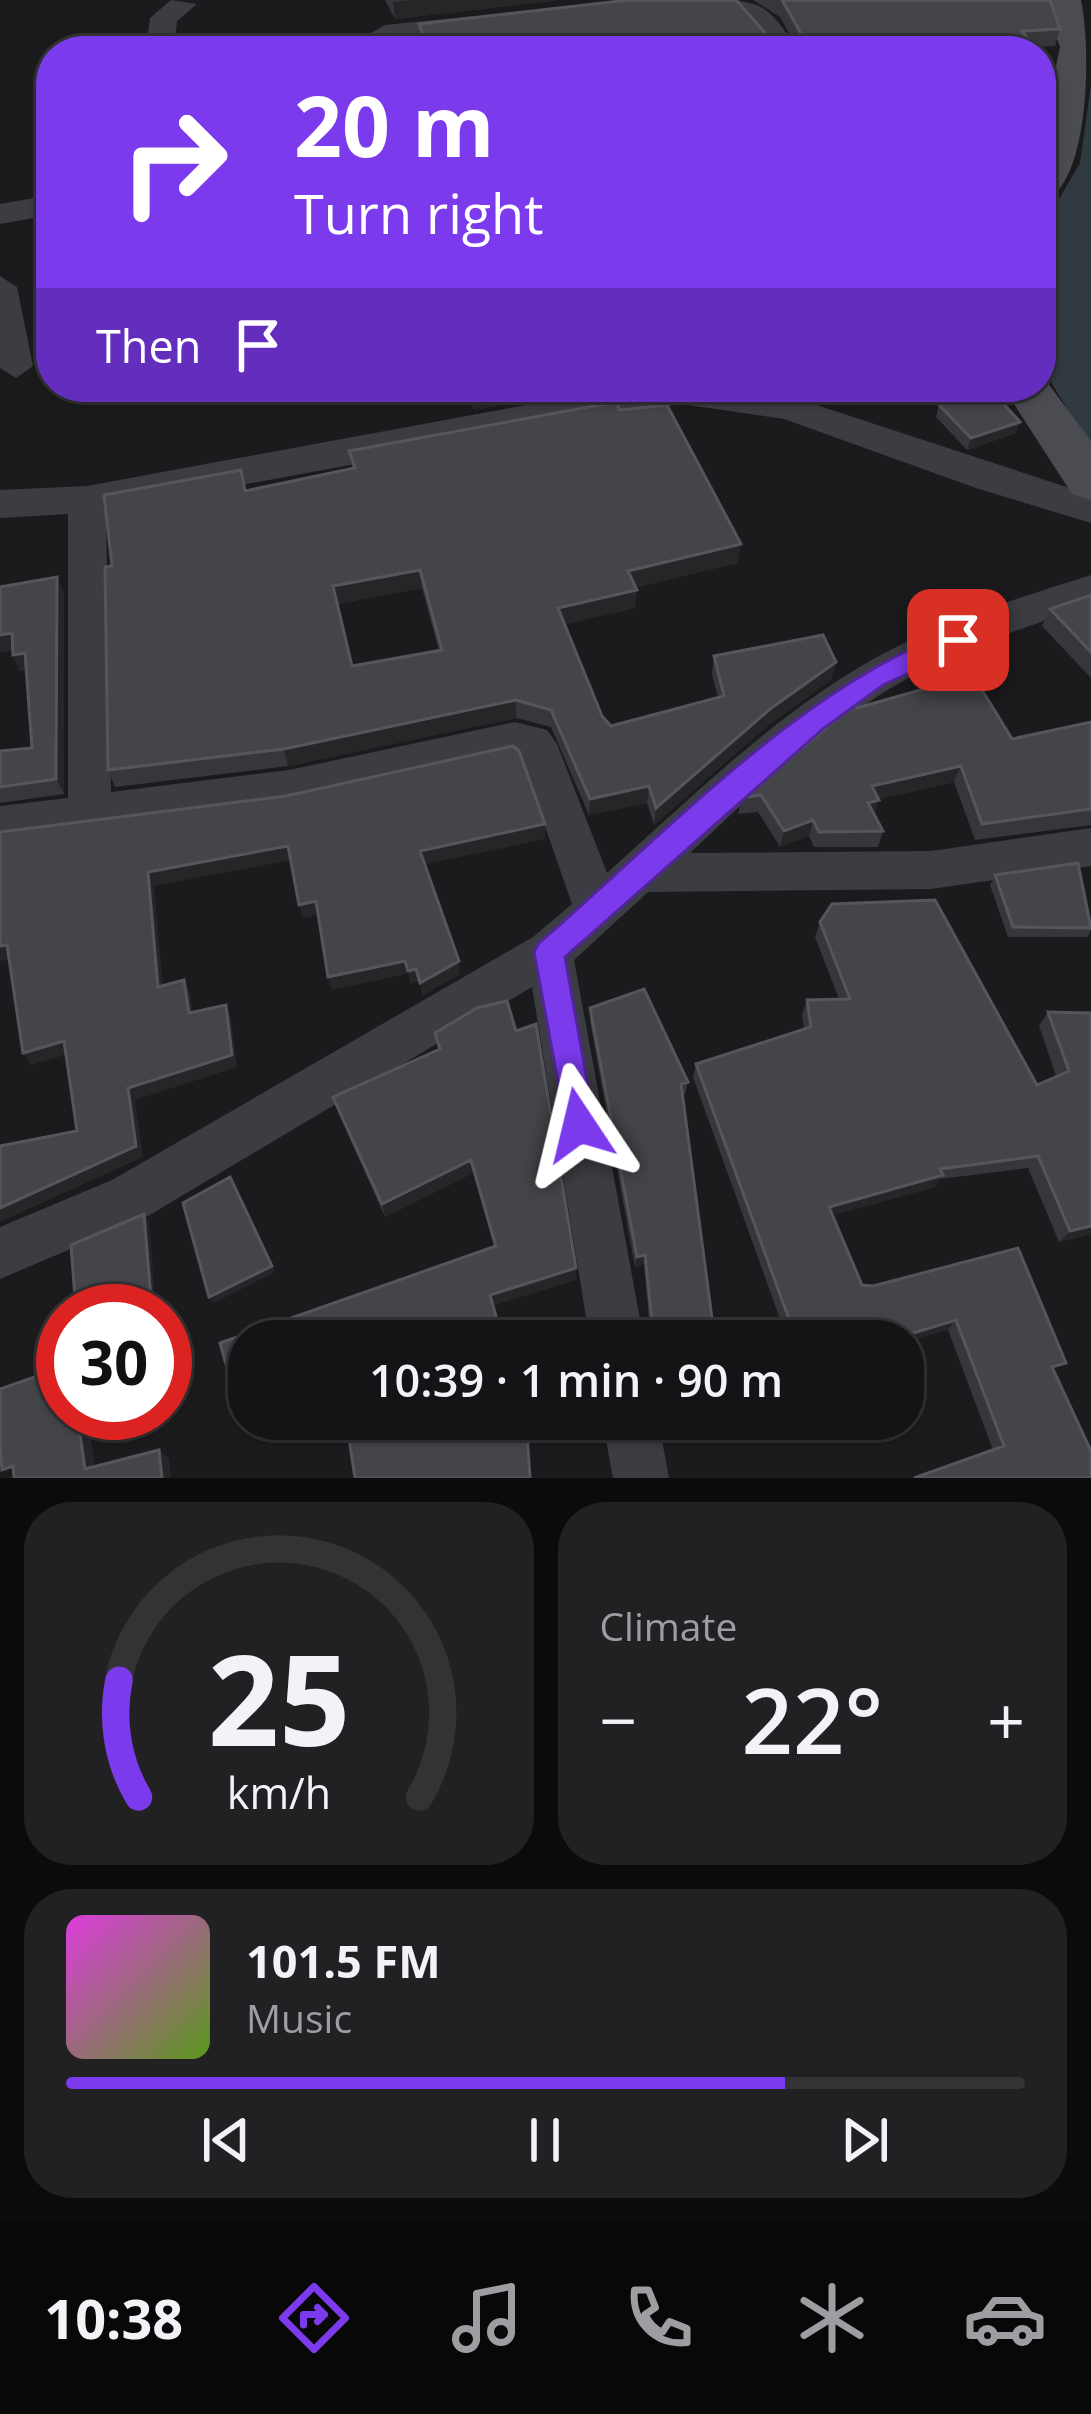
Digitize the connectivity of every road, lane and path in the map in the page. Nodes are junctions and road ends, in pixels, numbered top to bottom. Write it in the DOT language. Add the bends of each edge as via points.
graph roads {
  1 [pos="368,0"];
  2 [pos="737,0"];
  3 [pos="1062,0"];
  4 [pos="183,4"];
  5 [pos="496,22"];
  6 [pos="162,36"];
  7 [pos="387,36"];
  8 [pos="422,36"];
  9 [pos="774,36"];
  10 [pos="1056,172"];
  11 [pos="36,208"];
  12 [pos="0,214"];
  13 [pos="0,286"];
  14 [pos="8,368"];
  15 [pos="544,402"];
  16 [pos="763,402"];
  17 [pos="1038,402"];
  18 [pos="1091,482"];
  19 [pos="87,500"];
  20 [pos="0,504"];
  21 [pos="1091,509"];
  22 [pos="1091,590"];
  23 [pos="90,817"];
  24 [pos="0,825"];
  25 [pos="1091,848"];
  26 [pos="638,873"];
  27 [pos="598,912"];
  28 [pos="549,952"];
  29 [pos="0,1253"];
  30 [pos="613,1320"];
  31 [pos="634,1440"];
  32 [pos="641,1478"];
  1 -- 7 [label="street"];
  2 -- 9 [label="street"];
  3 -- 10 [label="main road" via="1080,47"];
  4 -- 6 [label="street" via="164,18"];
  5 -- 8 [label="street"];
  11 -- 12 [label="street"];
  13 -- 14 [label="street"];
  15 -- 19 [label="street"];
  16 -- 21 [label="street"];
  17 -- 18 [label="main road"];
  19 -- 20 [label="street"];
  19 -- 23 [label="street"];
  22 -- 26 [label="street" via="874,678"];
  23 -- 24 [label="street"];
  23 -- 27 [label="street" via="532,742"];
  25 -- 26 [label="street" via="931,870"];
  26 -- 27 [label="street"];
  27 -- 28 [label="street"];
  28 -- 29 [label="street" via="130,1198"];
  28 -- 30 [label="street"];
  31 -- 32 [label="street"];
}
